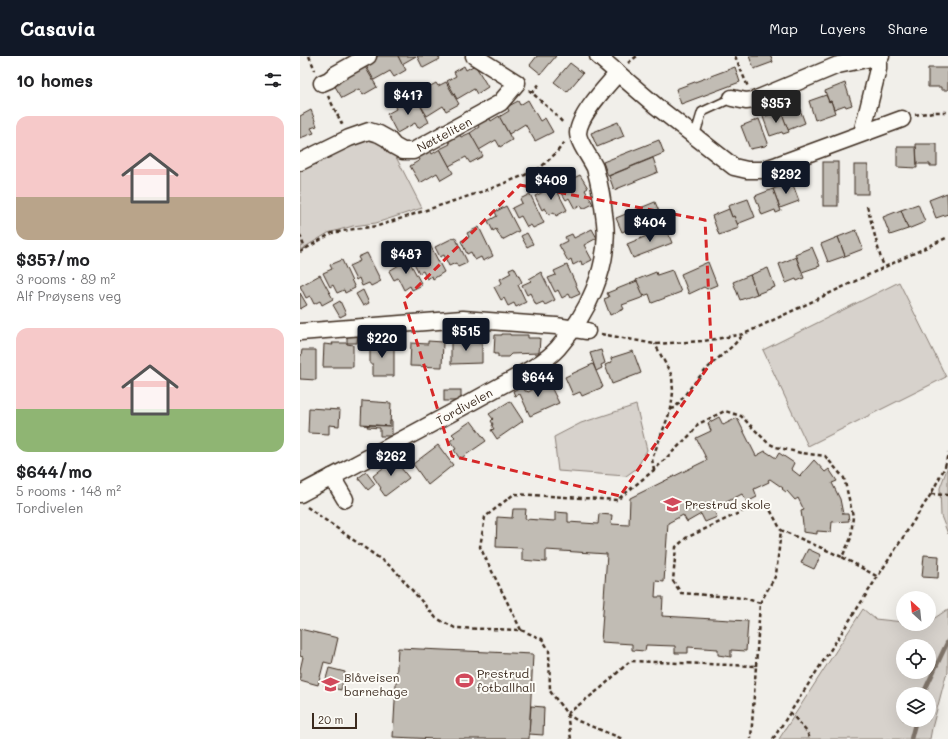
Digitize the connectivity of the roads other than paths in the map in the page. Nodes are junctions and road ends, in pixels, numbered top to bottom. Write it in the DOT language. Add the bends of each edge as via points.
graph roads {
  1 [pos="368,56"];
  2 [pos="474,56"];
  3 [pos="598,56"];
  4 [pos="879,56"];
  5 [pos="618,73"];
  6 [pos="322,84"];
  7 [pos="732,98"];
  8 [pos="902,119"];
  9 [pos="862,133"];
  10 [pos="695,135"];
  11 [pos="300,162"];
  12 [pos="580,330"];
  13 [pos="300,332"];
  14 [pos="332,477"];
  15 [pos="345,499"];
  16 [pos="303,500"];
  1 -- 6 [label="street"];
  2 -- 11 [label="street, Nøtteliten" via="516,83 500,103 413,151 403,151 388,139 369,131"];
  3 -- 5 [label="street"];
  4 -- 7 [label="street" via="838,66 754,100"];
  4 -- 9 [label="street"];
  5 -- 10 [label="street"];
  5 -- 12 [label="street, Tordivelen" via="589,108 575,134 594,168 603,205 605,236 600,273"];
  7 -- 10 [label="lane" via="702,112"];
  8 -- 9 [label="street"];
  9 -- 10 [label="street" via="762,170 734,167"];
  12 -- 13 [label="street" via="463,319"];
  12 -- 14 [label="street, Tordivelen" via="534,367"];
  14 -- 15 [label="street"];
  14 -- 16 [label="street, Tordivelen"];
}
